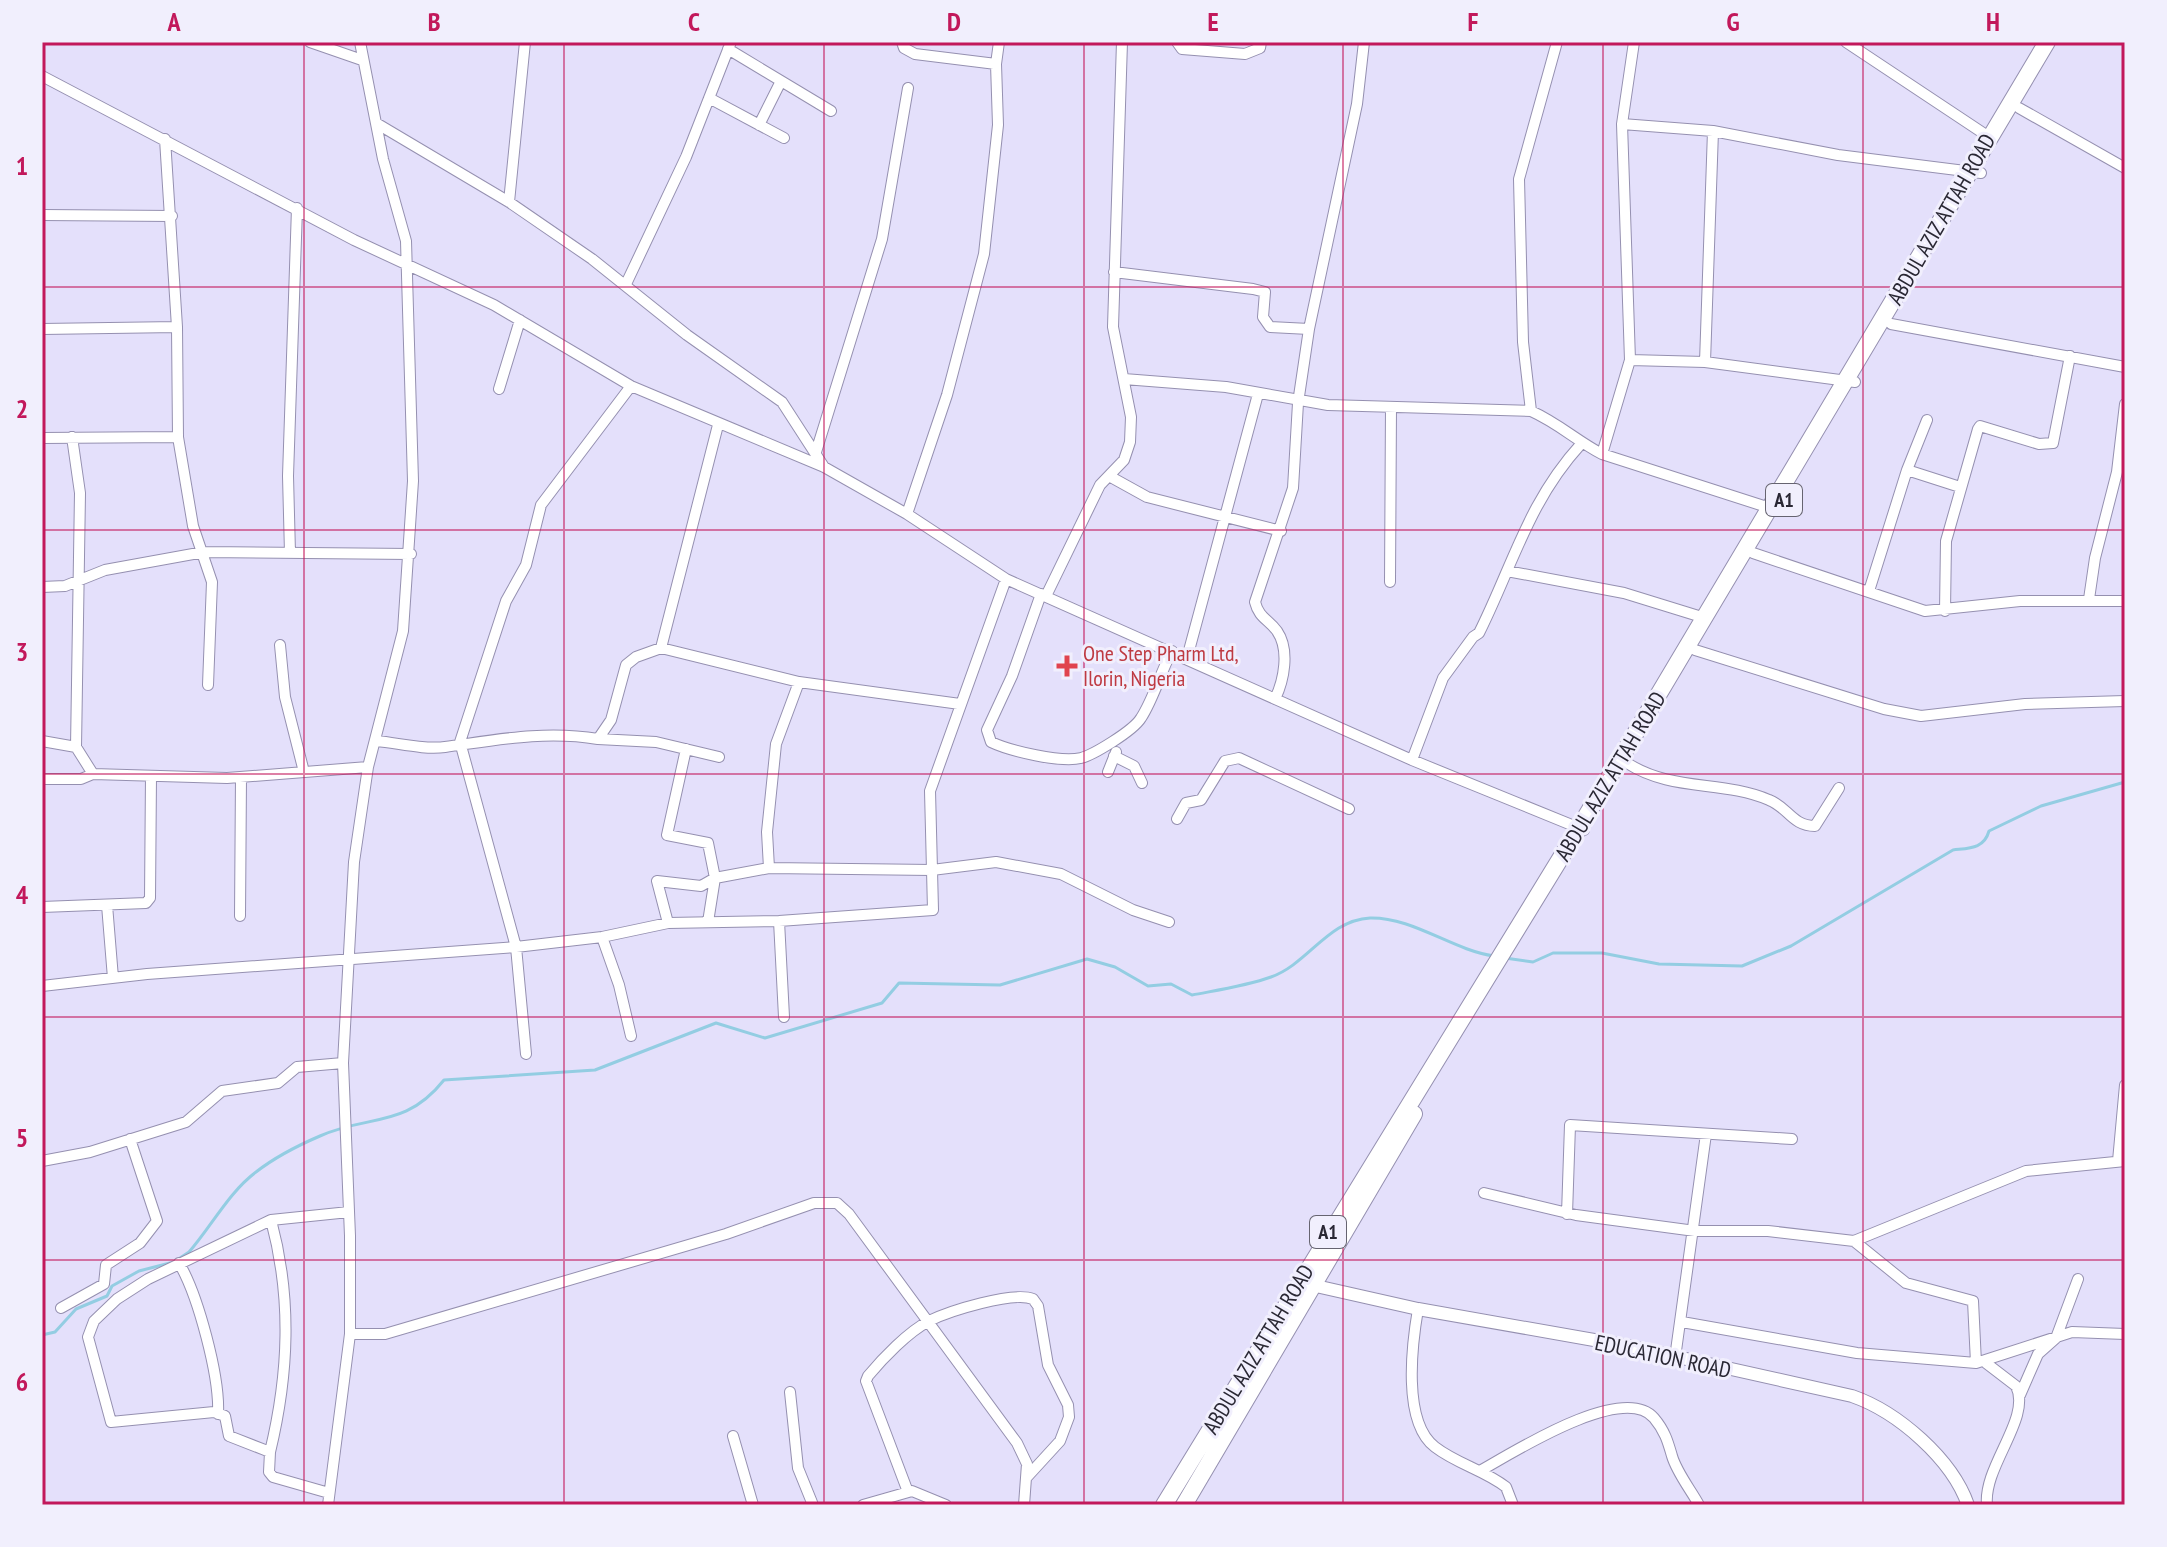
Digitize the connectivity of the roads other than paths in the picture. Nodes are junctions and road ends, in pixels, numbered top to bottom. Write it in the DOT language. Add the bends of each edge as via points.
graph roads {
  1 [pos="310,42"];
  2 [pos="360,42"];
  3 [pos="525,42"];
  4 [pos="902,42"];
  5 [pos="999,42"];
  6 [pos="1122,42"];
  7 [pos="1177,42"];
  8 [pos="1261,42"];
  9 [pos="1364,42"];
  10 [pos="1557,42"];
  11 [pos="1634,42"];
  12 [pos="1846,42"];
  13 [pos="2047,42"];
  14 [pos="2056,42"];
  15 [pos="730,46"];
  16 [pos="362,60"];
  17 [pos="996,64"];
  18 [pos="42,76"];
  19 [pos="781,81"];
  20 [pos="908,88"];
  21 [pos="709,98"];
  22 [pos="2019,108"];
  23 [pos="831,111"];
  24 [pos="376,123"];
  25 [pos="1622,124"];
  26 [pos="759,125"];
  27 [pos="1713,131"];
  28 [pos="1989,137"];
  29 [pos="784,138"];
  30 [pos="165,139"];
  31 [pos="2125,168"];
  32 [pos="1976,172"];
  33 [pos="509,202"];
  34 [pos="297,208"];
  35 [pos="42,215"];
  36 [pos="172,216"];
  37 [pos="408,264"];
  38 [pos="1114,272"];
  39 [pos="626,284"];
  40 [pos="520,320"];
  41 [pos="1891,324"];
  42 [pos="177,327"];
  43 [pos="42,329"];
  44 [pos="1309,329"];
  45 [pos="2070,356"];
  46 [pos="1630,360"];
  47 [pos="1705,362"];
  48 [pos="2125,367"];
  49 [pos="1124,379"];
  50 [pos="1852,380"];
  51 [pos="631,386"];
  52 [pos="499,389"];
  53 [pos="1258,394"];
  54 [pos="1298,403"];
  55 [pos="2125,404"];
  56 [pos="1391,407"];
  57 [pos="1531,411"];
  58 [pos="1927,420"];
  59 [pos="718,425"];
  60 [pos="72,437"];
  61 [pos="178,437"];
  62 [pos="42,438"];
  63 [pos="1581,444"];
  64 [pos="816,452"];
  65 [pos="1602,454"];
  66 [pos="824,467"];
  67 [pos="1907,470"];
  68 [pos="2121,473"];
  69 [pos="1109,476"];
  70 [pos="1960,487"];
  71 [pos="1770,508"];
  72 [pos="907,514"];
  73 [pos="1226,517"];
  74 [pos="1281,531"];
  75 [pos="204,552"];
  76 [pos="290,553"];
  77 [pos="1753,553"];
  78 [pos="411,554"];
  79 [pos="1507,571"];
  80 [pos="81,577"];
  81 [pos="1006,579"];
  82 [pos="1390,582"];
  83 [pos="42,587"];
  84 [pos="1869,591"];
  85 [pos="1043,595"];
  86 [pos="2089,599"];
  87 [pos="2125,601"];
  88 [pos="1945,611"];
  89 [pos="1705,618"];
  90 [pos="280,645"];
  91 [pos="661,648"];
  92 [pos="1695,650"];
  93 [pos="1172,651"];
  94 [pos="1187,658"];
  95 [pos="799,682"];
  96 [pos="208,685"];
  97 [pos="1275,699"];
  98 [pos="2125,701"];
  99 [pos="960,704"];
  100 [pos="1119,738"];
  101 [pos="598,739"];
  102 [pos="42,741"];
  103 [pos="377,741"];
  104 [pos="460,742"];
  105 [pos="76,747"];
  106 [pos="686,749"];
  107 [pos="1114,756"];
  108 [pos="719,757"];
  109 [pos="1412,760"];
  110 [pos="1627,763"];
  111 [pos="368,767"];
  112 [pos="304,772"];
  113 [pos="1108,772"];
  114 [pos="93,774"];
  115 [pos="151,776"];
  116 [pos="241,777"];
  117 [pos="42,779"];
  118 [pos="1142,783"];
  119 [pos="1839,788"];
  120 [pos="1349,809"];
  121 [pos="1177,819"];
  122 [pos="1583,829"];
  123 [pos="769,868"];
  124 [pos="932,870"];
  125 [pos="715,878"];
  126 [pos="107,905"];
  127 [pos="42,907"];
  128 [pos="240,916"];
  129 [pos="779,921"];
  130 [pos="708,922"];
  131 [pos="1169,922"];
  132 [pos="668,923"];
  133 [pos="602,937"];
  134 [pos="516,947"];
  135 [pos="349,960"];
  136 [pos="113,978"];
  137 [pos="42,986"];
  138 [pos="784,1017"];
  139 [pos="631,1036"];
  140 [pos="526,1054"];
  141 [pos="343,1063"];
  142 [pos="2125,1085"];
  143 [pos="1706,1134"];
  144 [pos="130,1139"];
  145 [pos="1792,1139"];
  146 [pos="42,1161"];
  147 [pos="2122,1161"];
  148 [pos="1484,1193"];
  149 [pos="349,1212"];
  150 [pos="1567,1214"];
  151 [pos="271,1220"];
  152 [pos="1695,1231"];
  153 [pos="1854,1241"];
  154 [pos="179,1263"];
  155 [pos="2078,1279"];
  156 [pos="1306,1283"];
  157 [pos="61,1308"];
  158 [pos="1418,1309"];
  159 [pos="930,1321"];
  160 [pos="1682,1322"];
  161 [pos="350,1334"];
  162 [pos="2125,1334"];
  163 [pos="2056,1338"];
  164 [pos="1675,1358"];
  165 [pos="1981,1363"];
  166 [pos="790,1392"];
  167 [pos="2020,1395"];
  168 [pos="218,1414"];
  169 [pos="733,1436"];
  170 [pos="270,1452"];
  171 [pos="1480,1471"];
  172 [pos="1027,1477"];
  173 [pos="908,1492"];
  174 [pos="329,1493"];
  175 [pos="328,1505"];
  176 [pos="753,1505"];
  177 [pos="813,1505"];
  178 [pos="863,1505"];
  179 [pos="946,1505"];
  180 [pos="1024,1505"];
  181 [pos="1164,1505"];
  182 [pos="1184,1505"];
  183 [pos="1513,1505"];
  184 [pos="1699,1505"];
  185 [pos="1968,1505"];
  186 [pos="1987,1505"];
  1 -- 16 [label="street"];
  2 -- 16 [label="street"];
  3 -- 33 [label="street"];
  4 -- 17 [label="street" via="915,54"];
  5 -- 17 [label="street"];
  6 -- 38 [label="street"];
  7 -- 8 [label="street" via="1182,49 1245,54 1260,48"];
  9 -- 44 [label="street" via="1357,104"];
  10 -- 57 [label="street" via="1519,179 1523,342"];
  11 -- 25 [label="street"];
  12 -- 28 [label="street"];
  13 -- 28 [label="highway, ABDUL AZIZ ATTAH ROAD / A1"];
  14 -- 22 [label="highway, ABDUL AZIZ ATTAH ROAD / A1"];
  15 -- 19 [label="street"];
  15 -- 21 [label="street"];
  16 -- 24 [label="street"];
  17 -- 72 [label="street" via="998,125 984,254 947,395"];
  18 -- 30 [label="street"];
  19 -- 23 [label="street"];
  19 -- 26 [label="street"];
  20 -- 64 [label="street" via="882,239"];
  21 -- 26 [label="street"];
  21 -- 39 [label="street"];
  22 -- 31 [label="street"];
  22 -- 32 [label="highway, ABDUL AZIZ ATTAH ROAD / A1"];
  24 -- 33 [label="street"];
  24 -- 37 [label="street"];
  25 -- 27 [label="street"];
  25 -- 46 [label="street"];
  26 -- 29 [label="street"];
  27 -- 32 [label="street" via="1838,155"];
  27 -- 47 [label="street"];
  28 -- 32 [label="highway, ABDUL AZIZ ATTAH ROAD / A1"];
  30 -- 34 [label="street"];
  30 -- 36 [label="street"];
  32 -- 41 [label="highway, ABDUL AZIZ ATTAH ROAD / A1"];
  32 -- 50 [label="highway, ABDUL AZIZ ATTAH ROAD / A1"];
  33 -- 39 [label="street"];
  34 -- 37 [label="street"];
  34 -- 76 [label="street"];
  35 -- 36 [label="street"];
  36 -- 42 [label="street"];
  37 -- 40 [label="street"];
  37 -- 78 [label="street"];
  38 -- 44 [label="street" via="1265,292 1263,317 1270,327"];
  38 -- 49 [label="street" via="1113,327"];
  39 -- 64 [label="street" via="782,402"];
  40 -- 51 [label="street"];
  40 -- 52 [label="street"];
  41 -- 45 [label="street"];
  41 -- 50 [label="highway, ABDUL AZIZ ATTAH ROAD / A1"];
  42 -- 43 [label="street"];
  42 -- 61 [label="street"];
  44 -- 54 [label="street"];
  45 -- 48 [label="street"];
  45 -- 70 [label="street" via="2053,443 2039,444 1980,426"];
  46 -- 47 [label="street"];
  46 -- 65 [label="street"];
  47 -- 50 [label="street"];
  49 -- 53 [label="street"];
  49 -- 69 [label="street" via="1130,442 1124,460"];
  50 -- 71 [label="highway, ABDUL AZIZ ATTAH ROAD / A1"];
  50 -- 77 [label="highway, ABDUL AZIZ ATTAH ROAD / A1"];
  51 -- 59 [label="street"];
  51 -- 104 [label="street" via="541,505 526,565 506,601"];
  53 -- 54 [label="street"];
  53 -- 73 [label="street"];
  54 -- 56 [label="street"];
  54 -- 74 [label="street" via="1293,488"];
  55 -- 68 [label="street"];
  56 -- 57 [label="street"];
  56 -- 82 [label="street"];
  57 -- 63 [label="street" via="1559,424"];
  58 -- 67 [label="street"];
  59 -- 66 [label="street"];
  59 -- 91 [label="street"];
  60 -- 61 [label="street"];
  60 -- 62 [label="street"];
  60 -- 80 [label="street" via="80,493"];
  61 -- 75 [label="street" via="193,526"];
  63 -- 65 [label="street"];
  63 -- 79 [label="street" via="1541,495"];
  64 -- 66 [label="street"];
  65 -- 71 [label="street"];
  66 -- 72 [label="street"];
  67 -- 70 [label="street"];
  67 -- 84 [label="street"];
  68 -- 86 [label="street" via="2095,558"];
  69 -- 73 [label="street" via="1147,497"];
  69 -- 85 [label="street"];
  70 -- 88 [label="street" via="1946,541"];
  71 -- 89 [label="highway, ABDUL AZIZ ATTAH ROAD / A1"];
  72 -- 81 [label="street"];
  73 -- 74 [label="street"];
  73 -- 94 [label="street"];
  74 -- 97 [label="street" via="1255,602 1258,614 1275,628 1282,643 1284,668"];
  75 -- 76 [label="street"];
  75 -- 80 [label="street"];
  75 -- 96 [label="street" via="212,582"];
  76 -- 78 [label="street"];
  77 -- 84 [label="street"];
  77 -- 92 [label="highway, ABDUL AZIZ ATTAH ROAD / A1"];
  78 -- 103 [label="street" via="403,631"];
  79 -- 89 [label="street" via="1624,593"];
  79 -- 109 [label="street" via="1479,633 1443,678"];
  80 -- 83 [label="street" via="65,586"];
  80 -- 105 [label="street"];
  81 -- 85 [label="street"];
  81 -- 99 [label="street"];
  84 -- 88 [label="street" via="1906,606"];
  85 -- 93 [label="street"];
  85 -- 100 [label="street" via="987,730 991,742 1075,759"];
  86 -- 87 [label="street"];
  86 -- 88 [label="street"];
  89 -- 122 [label="highway, ABDUL AZIZ ATTAH ROAD / A1"];
  90 -- 112 [label="street" via="285,697"];
  91 -- 95 [label="street"];
  91 -- 101 [label="street" via="626,665 611,720"];
  92 -- 98 [label="street" via="1921,716 2025,704"];
  92 -- 110 [label="highway, ABDUL AZIZ ATTAH ROAD / A1"];
  93 -- 94 [label="street"];
  93 -- 100 [label="street" via="1140,719"];
  94 -- 97 [label="street"];
  95 -- 99 [label="street"];
  95 -- 123 [label="street" via="776,744 767,832"];
  97 -- 109 [label="street"];
  99 -- 124 [label="street" via="930,791"];
  100 -- 107 [label="street"];
  101 -- 104 [label="street" via="544,734"];
  101 -- 106 [label="street"];
  102 -- 105 [label="street"];
  103 -- 104 [label="street" via="444,747"];
  103 -- 111 [label="street"];
  104 -- 134 [label="street"];
  105 -- 114 [label="street"];
  106 -- 108 [label="street"];
  106 -- 125 [label="street" via="667,835 708,843"];
  107 -- 113 [label="street"];
  107 -- 118 [label="street" via="1134,766"];
  109 -- 122 [label="street"];
  110 -- 119 [label="street" via="1661,780 1770,800 1806,826 1815,826 1824,817"];
  110 -- 122 [label="highway, ABDUL AZIZ ATTAH ROAD / A1"];
  111 -- 112 [label="street"];
  111 -- 135 [label="street" via="354,862"];
  112 -- 116 [label="street"];
  114 -- 115 [label="street"];
  114 -- 117 [label="street"];
  115 -- 116 [label="street"];
  115 -- 126 [label="street" via="150,898 146,903"];
  116 -- 128 [label="street"];
  120 -- 121 [label="street" via="1239,758 1225,761 1201,800 1186,803"];
  122 -- 156 [label="highway, ABDUL AZIZ ATTAH ROAD / A1"];
  123 -- 124 [label="street"];
  123 -- 125 [label="street"];
  124 -- 129 [label="street" via="933,910"];
  124 -- 131 [label="street" via="996,862 1041,869"];
  125 -- 130 [label="street"];
  125 -- 132 [label="street" via="701,886 657,881"];
  126 -- 127 [label="street"];
  126 -- 136 [label="street"];
  129 -- 130 [label="street"];
  129 -- 138 [label="street"];
  130 -- 132 [label="street"];
  132 -- 133 [label="street"];
  133 -- 134 [label="street"];
  133 -- 139 [label="street"];
  134 -- 135 [label="street"];
  134 -- 140 [label="street"];
  135 -- 136 [label="street"];
  135 -- 141 [label="street"];
  136 -- 137 [label="street"];
  141 -- 144 [label="street" via="297,1067 278,1083 222,1091 186,1122"];
  141 -- 149 [label="street"];
  142 -- 147 [label="street"];
  143 -- 145 [label="street"];
  143 -- 150 [label="street" via="1570,1125"];
  143 -- 152 [label="street"];
  144 -- 146 [label="street"];
  144 -- 157 [label="street" via="157,1221 140,1243 106,1265 104,1284"];
  147 -- 153 [label="street" via="2026,1171"];
  148 -- 150 [label="street"];
  149 -- 151 [label="street"];
  149 -- 161 [label="street"];
  150 -- 152 [label="street"];
  151 -- 154 [label="street"];
  151 -- 170 [label="street" via="283,1265 288,1317"];
  152 -- 153 [label="street" via="1768,1231"];
  152 -- 160 [label="street"];
  153 -- 165 [label="street" via="1906,1283 1973,1301"];
  154 -- 168 [label="street" via="195,1296 216,1374"];
  154 -- 168 [label="street" via="130,1289 90,1329 107,1416 117,1424"];
  155 -- 163 [label="street"];
  156 -- 158 [label="street, EDUCATION ROAD"];
  156 -- 181 [label="highway, ABDUL AZIZ ATTAH ROAD / A1"];
  156 -- 182 [label="highway, ABDUL AZIZ ATTAH ROAD / A1"];
  158 -- 164 [label="street, EDUCATION ROAD"];
  158 -- 171 [label="street" via="1410,1362 1423,1435 1436,1448"];
  159 -- 161 [label="street" via="849,1214 837,1203 814,1203 385,1334"];
  159 -- 172 [label="street" via="1017,1443"];
  159 -- 172 [label="street" via="1016,1296 1026,1296 1038,1306 1048,1365 1069,1417 1060,1441"];
  159 -- 173 [label="street" via="866,1381"];
  160 -- 164 [label="street"];
  160 -- 165 [label="street" via="1857,1353"];
  161 -- 174 [label="street"];
  162 -- 163 [label="street" via="2072,1332"];
  163 -- 165 [label="street"];
  163 -- 167 [label="street" via="2038,1354"];
  164 -- 185 [label="street, EDUCATION ROAD" via="1875,1404 1910,1429 1957,1481"];
  165 -- 167 [label="street" via="2016,1386"];
  166 -- 177 [label="street" via="798,1468"];
  167 -- 186 [label="street" via="2021,1409 2000,1451"];
  168 -- 170 [label="street" via="225,1416 229,1436"];
  169 -- 176 [label="street"];
  170 -- 174 [label="street" via="273,1477"];
  171 -- 183 [label="street" via="1506,1487"];
  171 -- 184 [label="street" via="1558,1428 1627,1408 1646,1411 1671,1443"];
  172 -- 180 [label="street"];
  173 -- 178 [label="street"];
  173 -- 179 [label="street"];
  174 -- 175 [label="street"];
}
